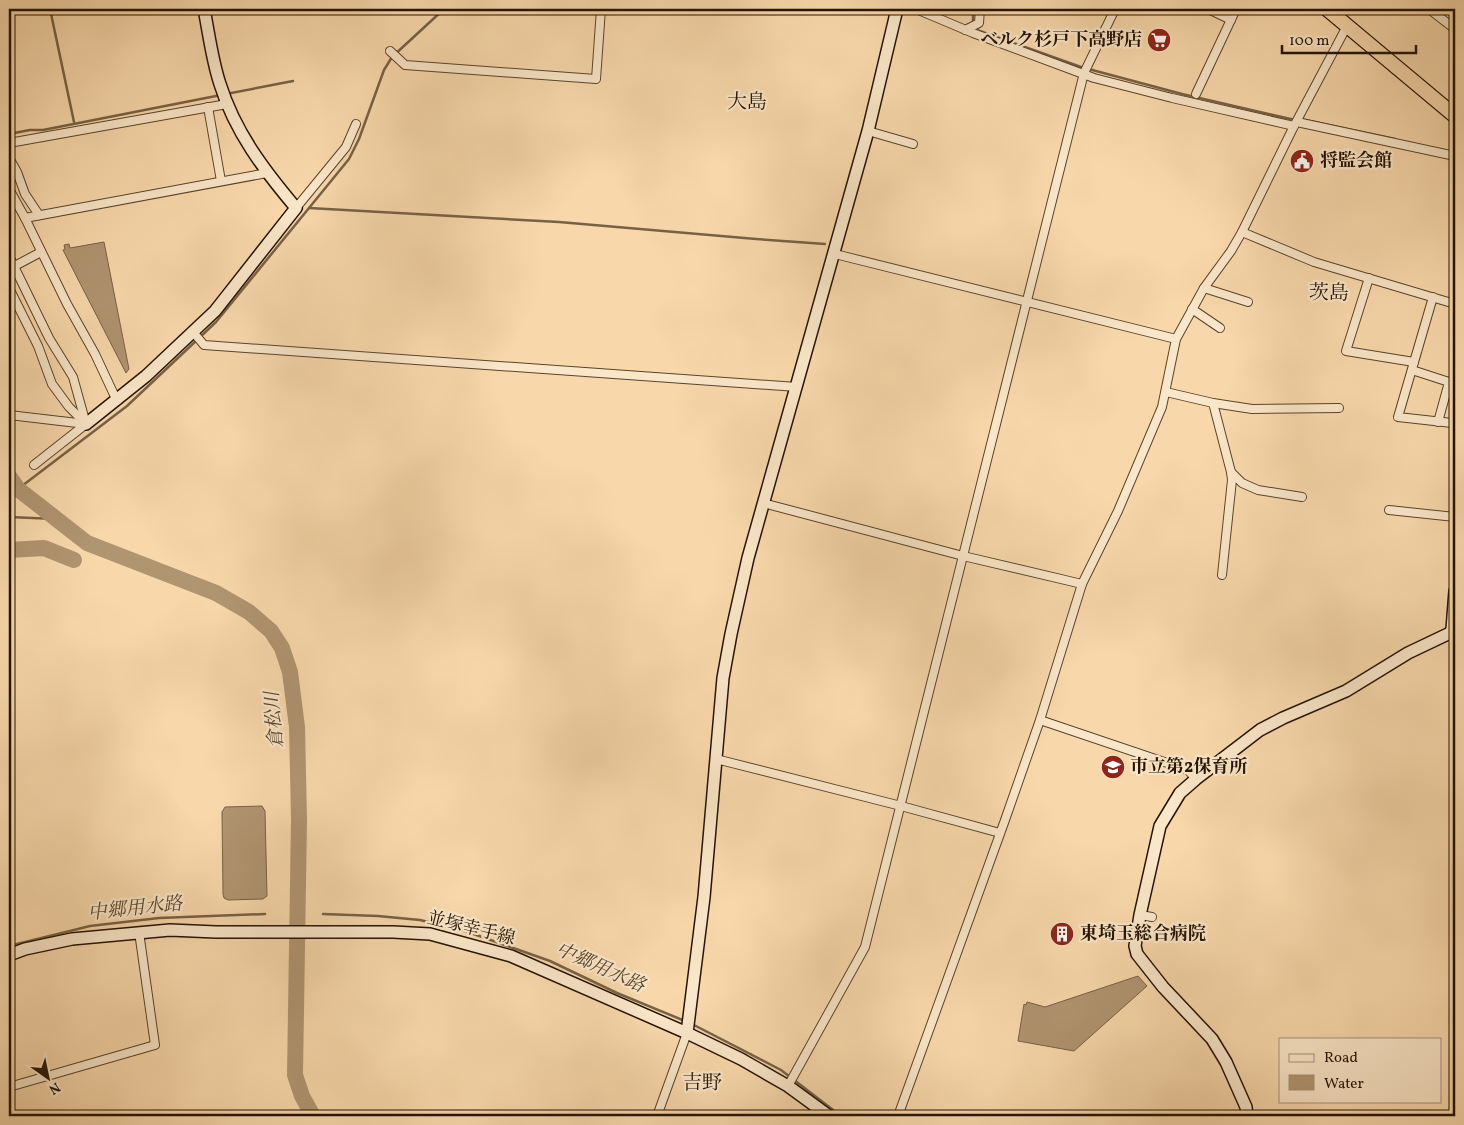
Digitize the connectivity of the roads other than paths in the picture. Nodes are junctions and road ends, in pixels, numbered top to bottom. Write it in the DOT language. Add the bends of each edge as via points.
graph roads {
  1 [pos="204,9"];
  2 [pos="601,9"];
  3 [pos="897,9"];
  4 [pos="916,9"];
  5 [pos="980,9"];
  6 [pos="1115,9"];
  7 [pos="1208,9"];
  8 [pos="1236,9"];
  9 [pos="1326,9"];
  10 [pos="1429,9"];
  11 [pos="1231,20"];
  12 [pos="1347,26"];
  13 [pos="1455,29"];
  14 [pos="965,30"];
  15 [pos="390,51"];
  16 [pos="1084,73"];
  17 [pos="1196,94"];
  18 [pos="227,104"];
  19 [pos="208,108"];
  20 [pos="1455,116"];
  21 [pos="356,124"];
  22 [pos="1295,124"];
  23 [pos="868,131"];
  24 [pos="9,143"];
  25 [pos="913,144"];
  26 [pos="1455,156"];
  27 [pos="9,158"];
  28 [pos="267,173"];
  29 [pos="221,181"];
  30 [pos="9,189"];
  31 [pos="296,208"];
  32 [pos="39,215"];
  33 [pos="25,218"];
  34 [pos="1242,232"];
  35 [pos="41,252"];
  36 [pos="835,254"];
  37 [pos="9,256"];
  38 [pos="11,267"];
  39 [pos="1369,278"];
  40 [pos="9,288"];
  41 [pos="1204,288"];
  42 [pos="1433,297"];
  43 [pos="1027,301"];
  44 [pos="1248,302"];
  45 [pos="1455,304"];
  46 [pos="1192,309"];
  47 [pos="1220,328"];
  48 [pos="193,332"];
  49 [pos="1176,339"];
  50 [pos="1413,366"];
  51 [pos="797,387"];
  52 [pos="1166,392"];
  53 [pos="117,401"];
  54 [pos="1213,403"];
  55 [pos="1339,408"];
  56 [pos="9,415"];
  57 [pos="1438,422"];
  58 [pos="86,424"];
  59 [pos="1455,425"];
  60 [pos="34,465"];
  61 [pos="1231,472"];
  62 [pos="1302,498"];
  63 [pos="763,503"];
  64 [pos="1389,510"];
  65 [pos="1455,517"];
  66 [pos="963,556"];
  67 [pos="1222,575"];
  68 [pos="1082,584"];
  69 [pos="1455,591"];
  70 [pos="1040,720"];
  71 [pos="716,759"];
  72 [pos="1196,779"];
  73 [pos="901,806"];
  74 [pos="1000,833"];
  75 [pos="1140,915"];
  76 [pos="1152,917"];
  77 [pos="139,932"];
  78 [pos="9,955"];
  79 [pos="687,1033"];
  80 [pos="788,1086"];
  81 [pos="9,1087"];
  82 [pos="1249,1109"];
  83 [pos="657,1116"];
  84 [pos="829,1116"];
  85 [pos="898,1116"];
  1 -- 18 [label="street" via="219,82"];
  2 -- 15 [label="street" via="596,79 405,65"];
  3 -- 23 [label="street"];
  4 -- 14 [label="street"];
  5 -- 14 [label="street" via="979,23"];
  6 -- 16 [label="street"];
  7 -- 11 [label="street"];
  8 -- 11 [label="street"];
  9 -- 12 [label="highway"];
  10 -- 13 [label="street"];
  11 -- 17 [label="street"];
  12 -- 20 [label="highway"];
  12 -- 22 [label="street"];
  14 -- 16 [label="street"];
  16 -- 22 [label="street" via="1172,98"];
  16 -- 43 [label="street"];
  18 -- 19 [label="street"];
  18 -- 28 [label="street" via="239,130"];
  19 -- 24 [label="street"];
  19 -- 29 [label="street"];
  21 -- 31 [label="street" via="346,147"];
  22 -- 26 [label="street"];
  22 -- 34 [label="street"];
  23 -- 25 [label="street"];
  23 -- 36 [label="street"];
  27 -- 32 [label="street"];
  28 -- 29 [label="street"];
  28 -- 31 [label="street"];
  29 -- 32 [label="street"];
  30 -- 33 [label="street"];
  31 -- 48 [label="street" via="214,311"];
  32 -- 33 [label="street"];
  33 -- 35 [label="street"];
  34 -- 39 [label="street" via="1314,262"];
  34 -- 41 [label="street"];
  35 -- 38 [label="street"];
  35 -- 53 [label="street"];
  36 -- 43 [label="street"];
  36 -- 51 [label="street"];
  37 -- 38 [label="street"];
  38 -- 58 [label="street" via="73,377"];
  39 -- 42 [label="street"];
  39 -- 50 [label="street" via="1346,351"];
  40 -- 58 [label="street" via="38,346 52,384"];
  41 -- 44 [label="street"];
  41 -- 46 [label="street"];
  42 -- 45 [label="street"];
  42 -- 50 [label="street"];
  43 -- 49 [label="street"];
  43 -- 66 [label="street"];
  46 -- 47 [label="street"];
  46 -- 49 [label="street"];
  48 -- 51 [label="street" via="204,345"];
  48 -- 53 [label="street"];
  49 -- 52 [label="street"];
  50 -- 57 [label="street" via="1449,382"];
  50 -- 57 [label="street" via="1398,417"];
  51 -- 63 [label="street"];
  52 -- 54 [label="street"];
  52 -- 68 [label="street" via="1118,511"];
  53 -- 58 [label="street"];
  54 -- 55 [label="street" via="1252,409"];
  54 -- 61 [label="street"];
  56 -- 58 [label="street"];
  57 -- 59 [label="street"];
  58 -- 60 [label="street"];
  61 -- 62 [label="street" via="1242,483 1258,490"];
  61 -- 67 [label="street"];
  63 -- 66 [label="street"];
  63 -- 71 [label="street" via="731,634 723,678"];
  64 -- 65 [label="street"];
  66 -- 68 [label="street"];
  66 -- 73 [label="street"];
  68 -- 70 [label="street"];
  69 -- 72 [label="street" via="1452,629 1448,635 1408,653 1346,691 1266,726"];
  70 -- 72 [label="street" via="1188,770"];
  70 -- 74 [label="street"];
  71 -- 73 [label="street"];
  71 -- 79 [label="street" via="704,897"];
  72 -- 75 [label="street" via="1177,798 1160,826"];
  73 -- 74 [label="street"];
  73 -- 80 [label="street" via="865,948"];
  74 -- 85 [label="street"];
  75 -- 76 [label="street"];
  75 -- 82 [label="street" via="1134,946 1136,954 1212,1039"];
  77 -- 78 [label="street, 並塚幸手線" via="72,939"];
  77 -- 79 [label="street, 並塚幸手線" via="430,934 510,956"];
  77 -- 81 [label="street" via="155,1045"];
  79 -- 80 [label="street, 並塚幸手線"];
  79 -- 83 [label="street"];
  80 -- 84 [label="street, 並塚幸手線"];
}
